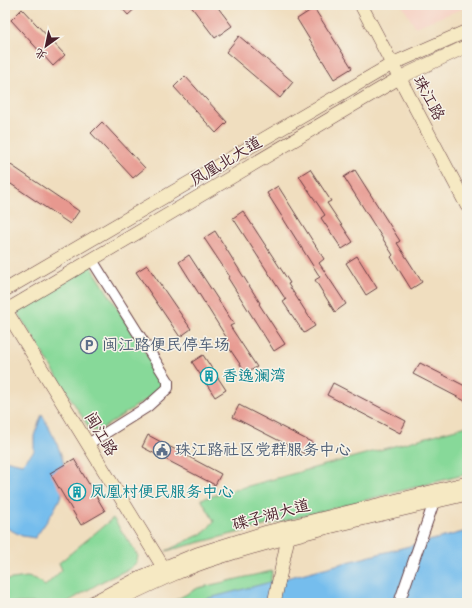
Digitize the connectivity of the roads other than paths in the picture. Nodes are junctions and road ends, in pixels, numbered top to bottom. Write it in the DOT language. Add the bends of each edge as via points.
graph roads {
  1 [pos="361,5"];
  2 [pos="467,31"];
  3 [pos="467,46"];
  4 [pos="392,64"];
  5 [pos="399,78"];
  6 [pos="467,206"];
  7 [pos="92,260"];
  8 [pos="5,290"];
  9 [pos="5,310"];
  10 [pos="88,444"];
  11 [pos="467,483"];
  12 [pos="467,494"];
  13 [pos="434,502"];
  14 [pos="288,538"];
  15 [pos="166,572"];
  16 [pos="92,603"];
  17 [pos="112,603"];
  18 [pos="274,603"];
  19 [pos="399,603"];
  1 -- 4 [label="main road, 珠江路"];
  2 -- 4 [label="main road, 凤凰北大道"];
  3 -- 5 [label="main road, 凤凰北大道"];
  4 -- 5 [label="main road, 珠江路"];
  4 -- 8 [label="main road, 凤凰北大道"];
  5 -- 6 [label="main road, 珠江路"];
  5 -- 7 [label="main road, 凤凰北大道"];
  7 -- 9 [label="main road, 凤凰北大道"];
  7 -- 10 [label="street" via="168,381 168,388 147,407"];
  9 -- 10 [label="main road, 闽江路"];
  10 -- 15 [label="main road, 闽江路"];
  11 -- 15 [label="main road, 碟子湖大道" via="267,532 196,554"];
  12 -- 13 [label="main road, 碟子湖大道"];
  13 -- 14 [label="main road, 碟子湖大道"];
  13 -- 19 [label="street"];
  14 -- 15 [label="main road, 碟子湖大道"];
  14 -- 18 [label="main road"];
  15 -- 16 [label="main road, 碟子湖大道" via="141,577"];
  15 -- 17 [label="main road, 碟子湖大道"];
}
